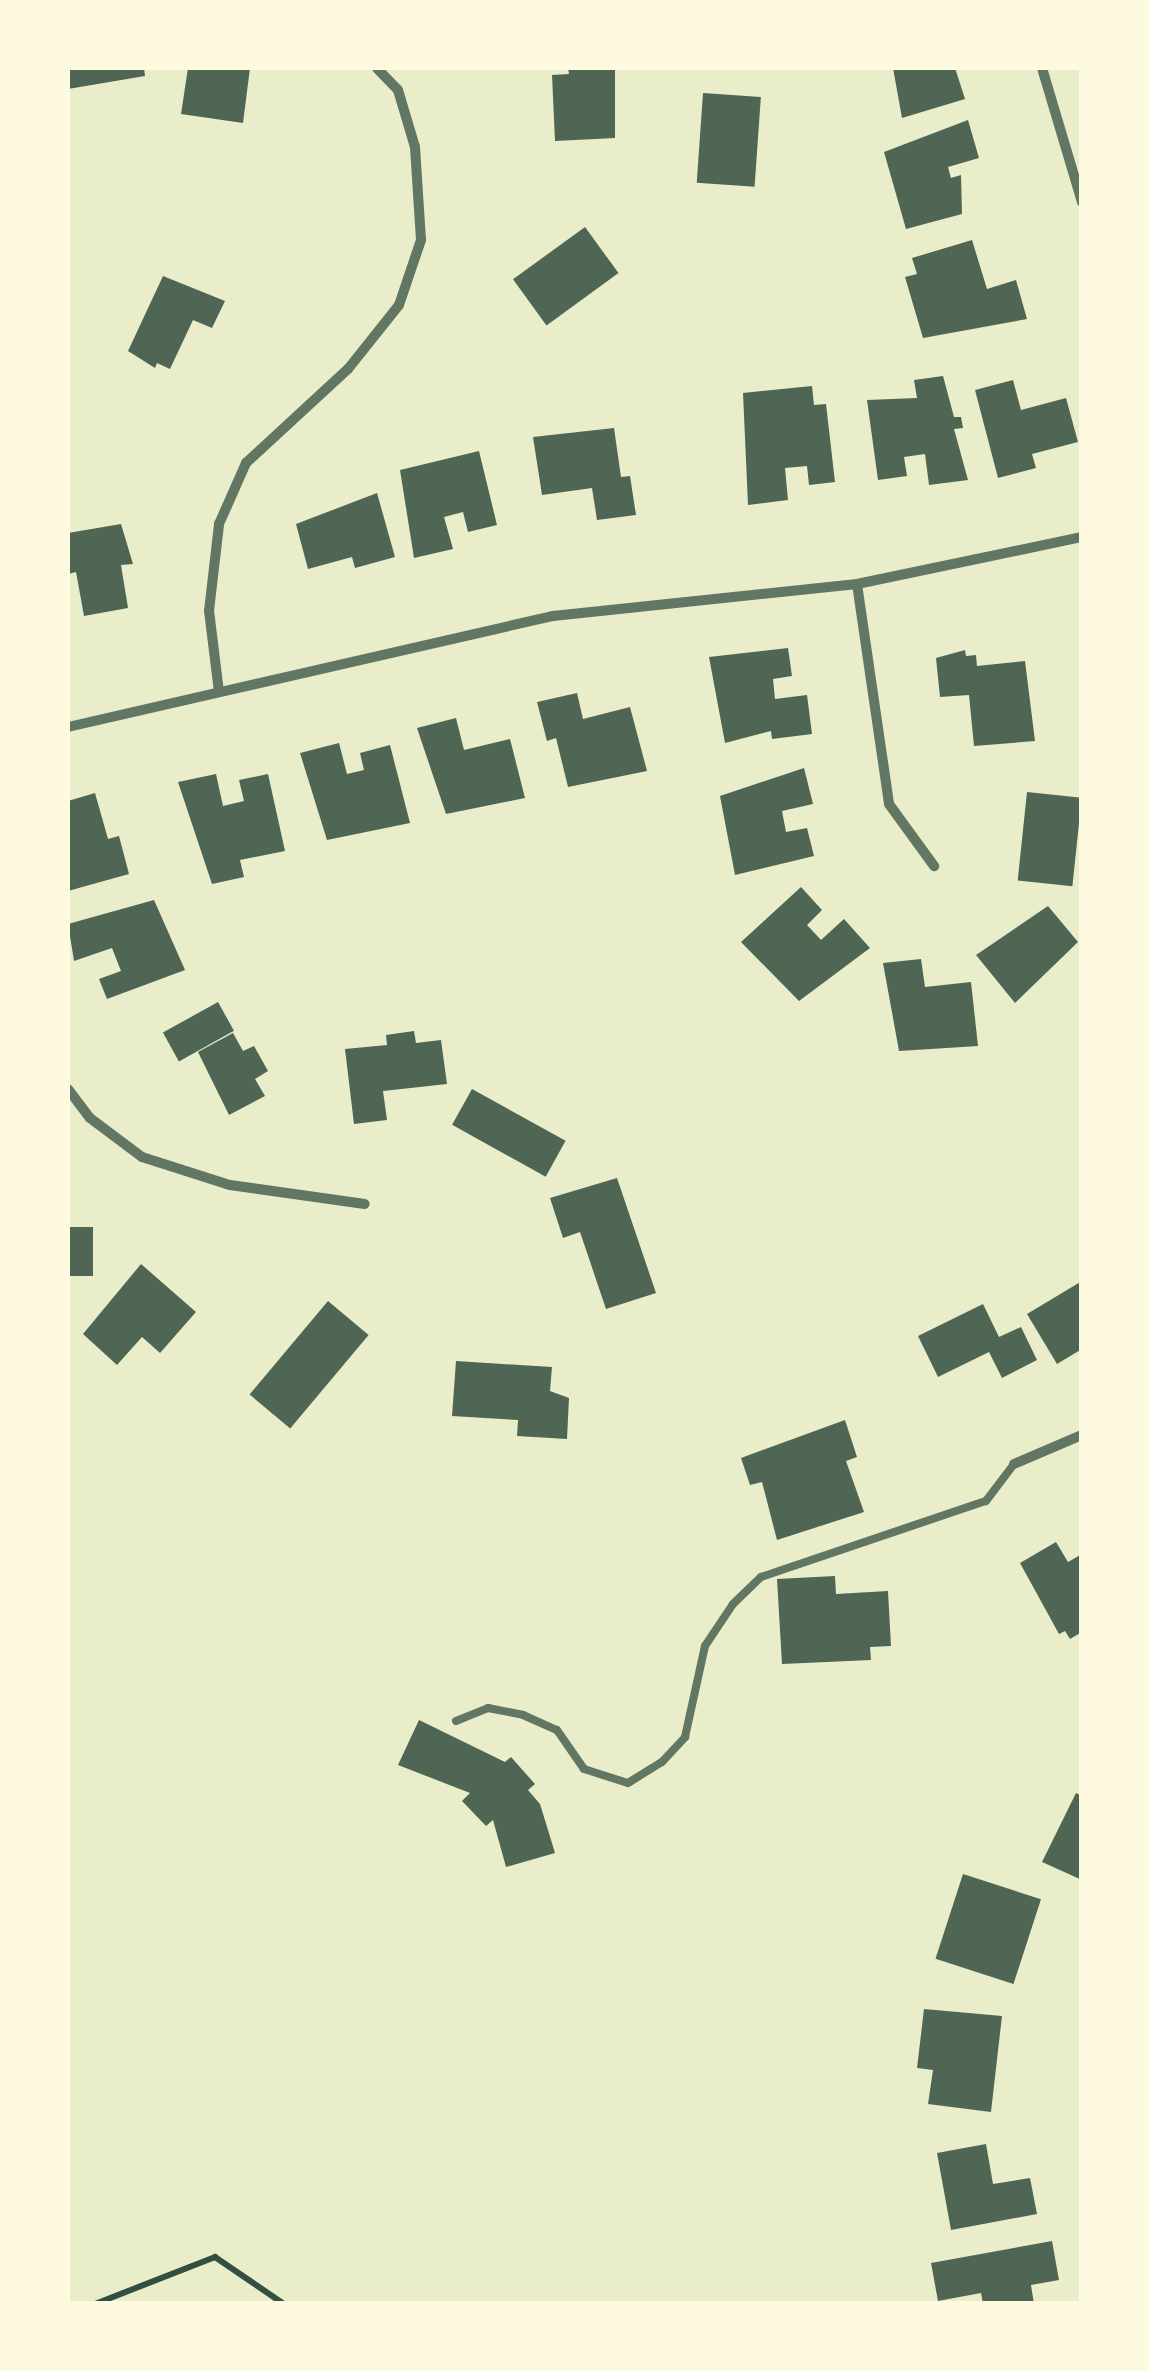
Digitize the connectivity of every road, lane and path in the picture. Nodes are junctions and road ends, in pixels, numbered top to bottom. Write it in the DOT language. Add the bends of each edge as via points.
graph roads {
  1 [pos="377,68"];
  2 [pos="1042,68"];
  3 [pos="1082,202"];
  4 [pos="1082,537"];
  5 [pos="856,584"];
  6 [pos="219,692"];
  7 [pos="68,727"];
  8 [pos="934,866"];
  9 [pos="68,1089"];
  10 [pos="364,1204"];
  11 [pos="1082,1435"];
  12 [pos="1014,1464"];
  13 [pos="456,1721"];
  14 [pos="94,2304"];
  15 [pos="284,2304"];
  1 -- 6 [label="street" via="398,90 414,146 421,240 400,305 348,368 246,463 220,524 213,576 209,611"];
  2 -- 3 [label="street"];
  4 -- 5 [label="street"];
  5 -- 6 [label="street" via="553,616"];
  5 -- 8 [label="street" via="889,804"];
  6 -- 7 [label="street"];
  9 -- 10 [label="street" via="90,1118 142,1157 230,1185"];
  11 -- 12 [label="street"];
  12 -- 13 [label="lane" via="986,1501 761,1578 733,1604 705,1646 685,1737 662,1762 628,1783 584,1769 557,1730 523,1715 488,1708"];
  14 -- 15 [label="path" via="215,2257"];
}
